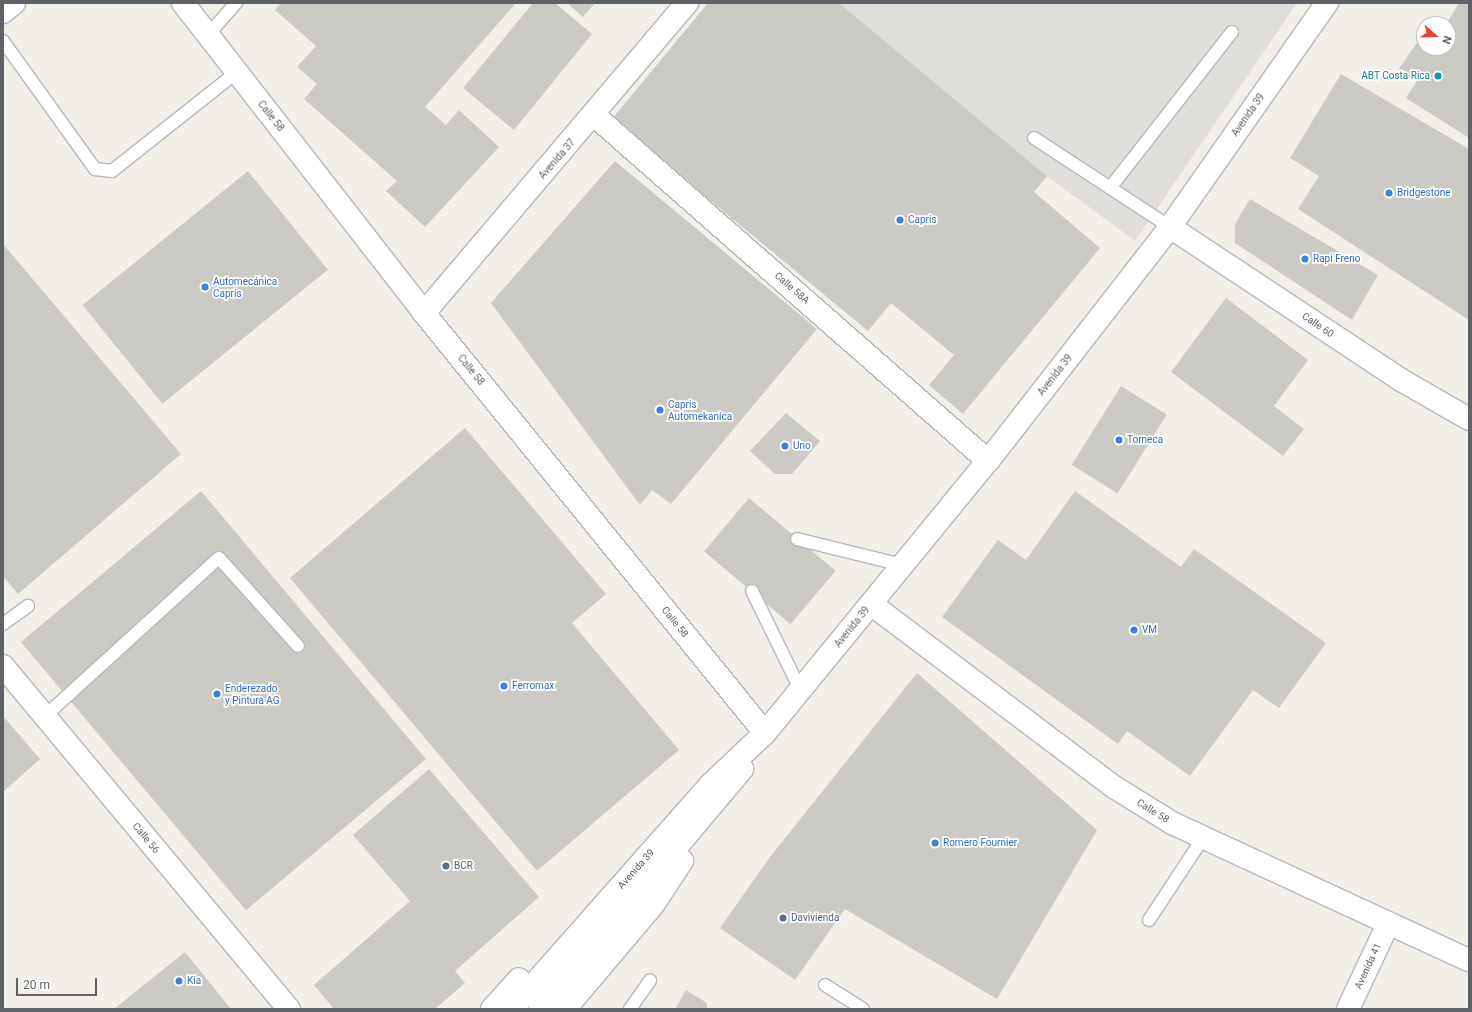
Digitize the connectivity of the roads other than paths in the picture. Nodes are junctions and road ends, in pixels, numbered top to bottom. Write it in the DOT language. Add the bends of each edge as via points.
graph roads {
  1 [pos="14,3"];
  2 [pos="183,3"];
  3 [pos="236,3"];
  4 [pos="687,3"];
  5 [pos="1327,3"];
  6 [pos="3,12"];
  7 [pos="1232,32"];
  8 [pos="208,35"];
  9 [pos="3,41"];
  10 [pos="237,72"];
  11 [pos="595,116"];
  12 [pos="1034,138"];
  13 [pos="1110,188"];
  14 [pos="1170,227"];
  15 [pos="424,313"];
  16 [pos="1469,419"];
  17 [pos="988,461"];
  18 [pos="797,539"];
  19 [pos="902,565"];
  20 [pos="752,591"];
  21 [pos="871,604"];
  22 [pos="28,606"];
  23 [pos="3,624"];
  24 [pos="298,646"];
  25 [pos="3,666"];
  26 [pos="801,691"];
  27 [pos="44,717"];
  28 [pos="765,733"];
  29 [pos="734,782"];
  30 [pos="710,785"];
  31 [pos="1203,838"];
  32 [pos="1149,920"];
  33 [pos="1388,924"];
  34 [pos="1469,960"];
  35 [pos="650,980"];
  36 [pos="825,985"];
  37 [pos="289,1009"];
  38 [pos="492,1009"];
  39 [pos="512,1009"];
  40 [pos="540,1009"];
  41 [pos="565,1009"];
  42 [pos="630,1009"];
  43 [pos="863,1009"];
  44 [pos="1348,1009"];
  1 -- 6 [label="street"];
  2 -- 8 [label="street, Calle 58"];
  3 -- 8 [label="lane"];
  4 -- 11 [label="street, Avenida 37"];
  5 -- 14 [label="street, Avenida 39"];
  7 -- 13 [label="lane"];
  8 -- 10 [label="street, Calle 58"];
  9 -- 10 [label="lane" via="95,169 112,171"];
  10 -- 15 [label="street, Calle 58"];
  11 -- 15 [label="street, Avenida 37"];
  11 -- 17 [label="street, Calle 58A"];
  12 -- 13 [label="lane"];
  13 -- 14 [label="lane"];
  14 -- 16 [label="street, Calle 60" via="1401,380"];
  14 -- 17 [label="street, Avenida 39"];
  15 -- 28 [label="street, Calle 58"];
  17 -- 19 [label="street, Avenida 39"];
  18 -- 19 [label="lane"];
  19 -- 21 [label="street, Avenida 39"];
  20 -- 26 [label="lane"];
  21 -- 26 [label="street, Avenida 39"];
  21 -- 31 [label="street, Calle 58" via="1114,787"];
  22 -- 23 [label="lane"];
  24 -- 27 [label="lane" via="219,558"];
  25 -- 27 [label="street, Calle 56"];
  26 -- 28 [label="street, Avenida 39"];
  27 -- 37 [label="street, Calle 56"];
  28 -- 29 [label="street, Avenida 39"];
  28 -- 30 [label="street, Avenida 39"];
  29 -- 40 [label="street, Avenida 39"];
  29 -- 41 [label="street" via="653,905"];
  30 -- 38 [label="street" via="616,873"];
  30 -- 39 [label="street, Avenida 39"];
  31 -- 32 [label="lane"];
  31 -- 33 [label="street, Calle 58"];
  33 -- 34 [label="street, Calle 58"];
  33 -- 44 [label="street, Avenida 41"];
  35 -- 42 [label="lane"];
  36 -- 43 [label="lane"];
}
